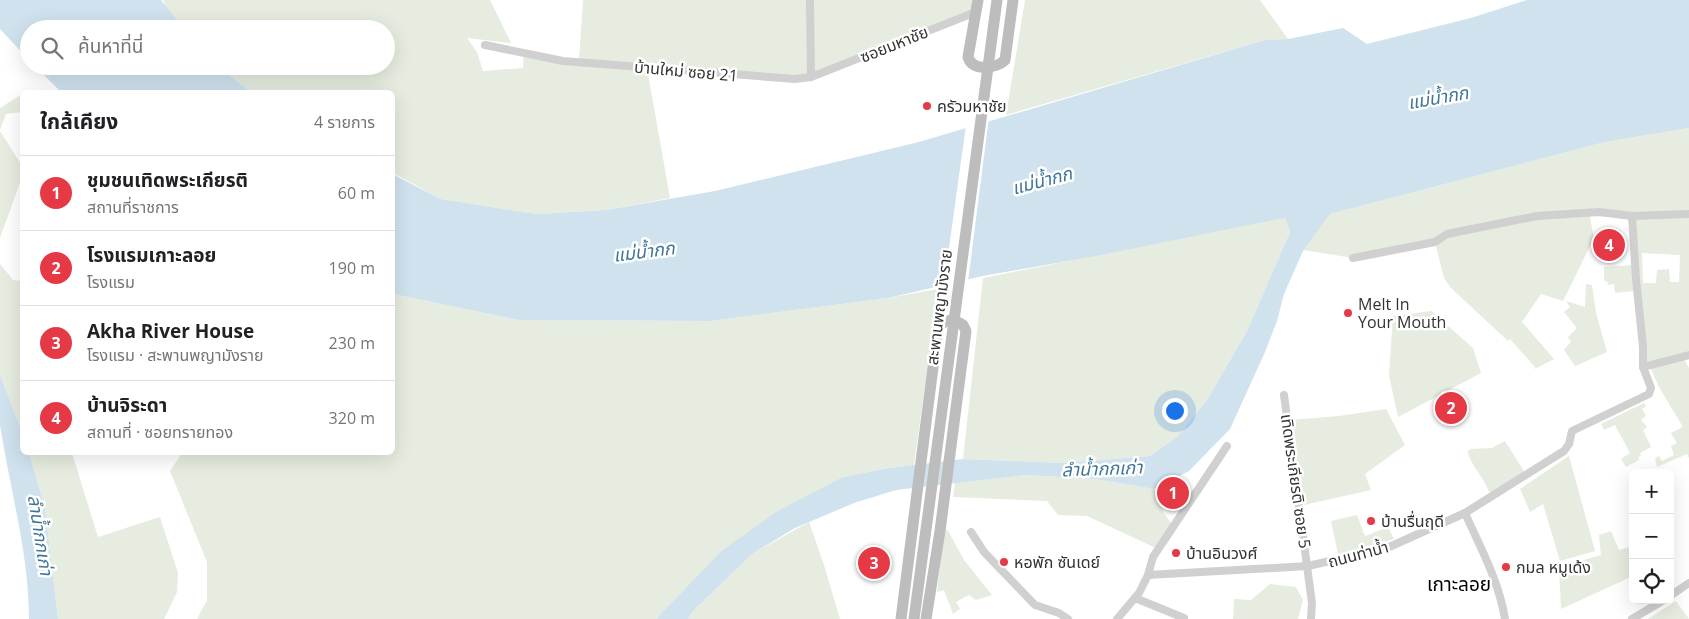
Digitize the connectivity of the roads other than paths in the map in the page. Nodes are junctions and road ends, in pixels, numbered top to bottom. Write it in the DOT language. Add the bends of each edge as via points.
graph roads {
  1 [pos="810,0"];
  2 [pos="996,0"];
  3 [pos="1013,0"];
  4 [pos="977,6"];
  5 [pos="485,45"];
  6 [pos="811,77"];
  7 [pos="1689,214"];
  8 [pos="1632,216"];
  9 [pos="1353,258"];
  10 [pos="1689,355"];
  11 [pos="1643,367"];
  12 [pos="1284,395"];
  13 [pos="1227,446"];
  14 [pos="1464,513"];
  15 [pos="971,532"];
  16 [pos="1308,566"];
  17 [pos="1148,576"];
  18 [pos="1689,583"];
  19 [pos="1674,593"];
  20 [pos="1135,598"];
  21 [pos="1657,604"];
  22 [pos="1184,618"];
  23 [pos="901,619"];
  24 [pos="914,619"];
  25 [pos="926,619"];
  26 [pos="1068,619"];
  27 [pos="1117,619"];
  28 [pos="1311,619"];
  29 [pos="1505,619"];
  30 [pos="1632,619"];
  1 -- 6 [label="street"];
  2 -- 24 [label="main road, สะพานพญามังราย"];
  3 -- 4 [label="main road" via="1005,60 994,68 974,66 968,58"];
  4 -- 6 [label="street, ซอยมหาชัย"];
  5 -- 6 [label="street, บ้านใหม่ ซอย 21" via="563,61 795,80"];
  7 -- 8 [label="street"];
  8 -- 9 [label="street" via="1599,212 1537,216 1447,234 1435,242"];
  8 -- 11 [label="street"];
  10 -- 11 [label="street"];
  11 -- 14 [label="street, ถนนท่าน้ำ" via="1649,394 1572,431 1564,451"];
  12 -- 16 [label="street, เทิดพระเกียรติ ซอย 5"];
  13 -- 17 [label="street" via="1153,557"];
  14 -- 16 [label="street, ถนนท่าน้ำ" via="1387,548"];
  14 -- 29 [label="street" via="1490,568"];
  15 -- 26 [label="street" via="984,552 1035,605"];
  16 -- 17 [label="street, ถนนท่าน้ำ"];
  16 -- 28 [label="street, เทิดพระเกียรติ ซอย 5"];
  17 -- 20 [label="street"];
  18 -- 19 [label="street"];
  20 -- 22 [label="street"];
  20 -- 27 [label="street"];
  21 -- 30 [label="street"];
  23 -- 25 [label="main road" via="938,328 952,320 963,324 966,331"];
}
